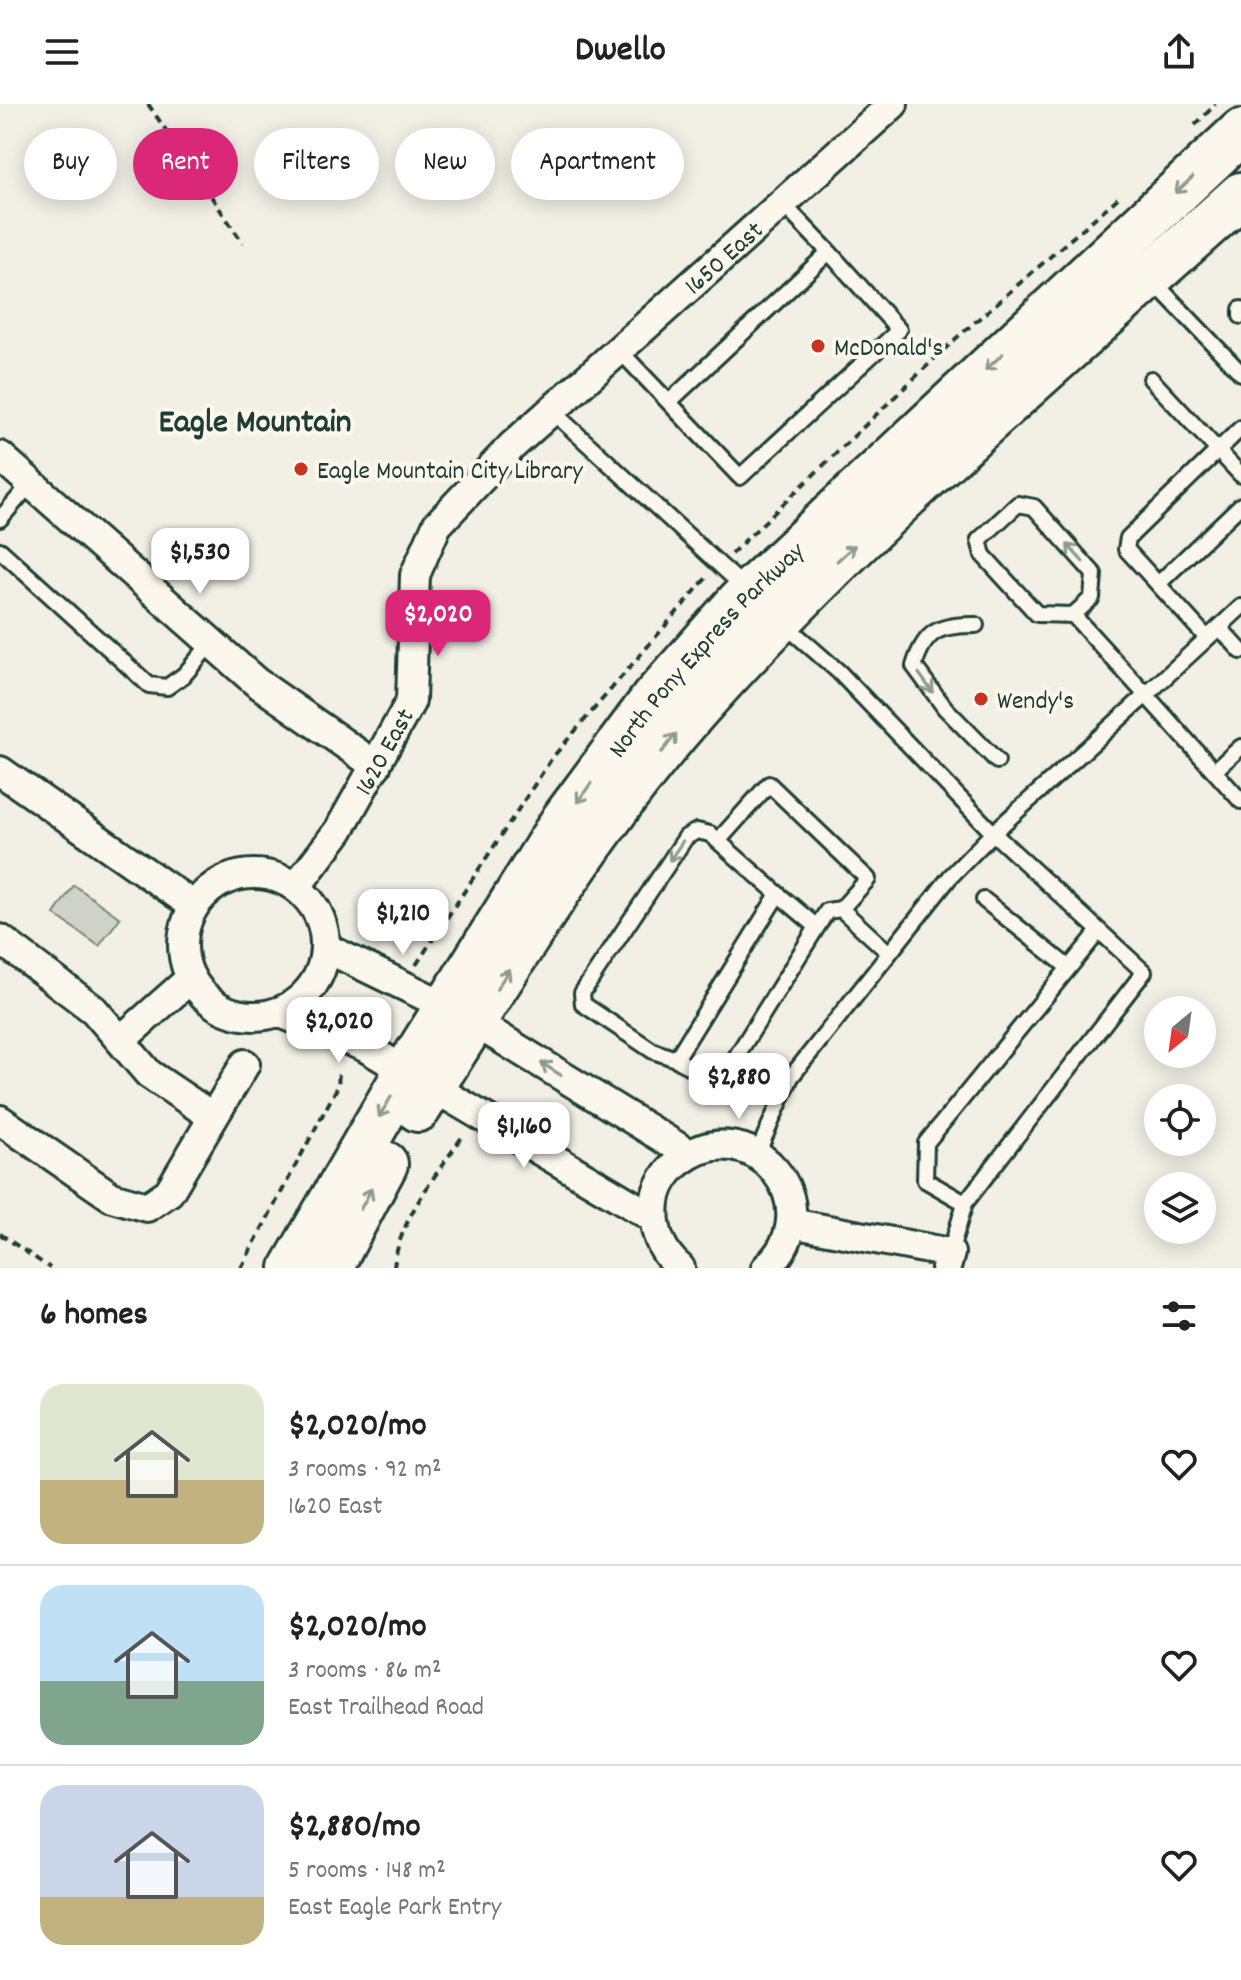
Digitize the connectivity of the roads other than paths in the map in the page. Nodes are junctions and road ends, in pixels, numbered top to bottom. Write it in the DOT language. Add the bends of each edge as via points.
graph roads {
  1 [pos="893,104"];
  2 [pos="1241,132"];
  3 [pos="1241,195"];
  4 [pos="782,203"];
  5 [pos="829,252"];
  6 [pos="1134,261"];
  7 [pos="1241,309"];
  8 [pos="1241,316"];
  9 [pos="619,350"];
  10 [pos="1241,373"];
  11 [pos="1151,379"];
  12 [pos="669,402"];
  13 [pos="552,411"];
  14 [pos="1241,428"];
  15 [pos="1218,450"];
  16 [pos="0,456"];
  17 [pos="1241,475"];
  18 [pos="32,482"];
  19 [pos="1241,505"];
  20 [pos="0,519"];
  21 [pos="0,550"];
  22 [pos="1158,584"];
  23 [pos="764,606"];
  24 [pos="1241,607"];
  25 [pos="1073,615"];
  26 [pos="976,625"];
  27 [pos="1219,627"];
  28 [pos="1207,638"];
  29 [pos="212,642"];
  30 [pos="1241,651"];
  31 [pos="1146,695"];
  32 [pos="1241,747"];
  33 [pos="997,761"];
  34 [pos="376,766"];
  35 [pos="0,771"];
  36 [pos="1214,771"];
  37 [pos="1238,791"];
  38 [pos="993,833"];
  39 [pos="718,841"];
  40 [pos="296,887"];
  41 [pos="778,894"];
  42 [pos="984,900"];
  43 [pos="194,906"];
  44 [pos="841,909"];
  45 [pos="817,927"];
  46 [pos="1099,931"];
  47 [pos="0,939"];
  48 [pos="326,948"];
  49 [pos="889,953"];
  50 [pos="1069,968"];
  51 [pos="191,978"];
  52 [pos="278,1012"];
  53 [pos="460,1014"];
  54 [pos="121,1040"];
  55 [pos="676,1059"];
  56 [pos="245,1064"];
  57 [pos="420,1078"];
  58 [pos="213,1117"];
  59 [pos="0,1120"];
  60 [pos="689,1154"];
  61 [pos="757,1154"];
  62 [pos="965,1203"];
  63 [pos="654,1218"];
  64 [pos="791,1223"];
  65 [pos="948,1260"];
  66 [pos="293,1268"];
  67 [pos="330,1268"];
  68 [pos="680,1268"];
  69 [pos="766,1268"];
  1 -- 4 [label="street, 1650 East"];
  2 -- 6 [label="main road, North Pony Express Parkway, one-way"];
  3 -- 6 [label="main road, North Pony Express Parkway"];
  4 -- 5 [label="lane"];
  4 -- 9 [label="street, 1650 East"];
  5 -- 12 [label="lane"];
  5 -- 12 [label="lane" via="899,330 740,477"];
  6 -- 10 [label="lane"];
  6 -- 23 [label="main road, North Pony Express Parkway"];
  7 -- 8 [label="lane"];
  9 -- 12 [label="lane"];
  9 -- 13 [label="street, 1650 East"];
  11 -- 15 [label="lane"];
  13 -- 23 [label="lane"];
  13 -- 34 [label="street, 1620 East" via="437,525 415,575 411,701"];
  14 -- 15 [label="lane"];
  15 -- 17 [label="lane"];
  15 -- 22 [label="lane" via="1128,538 1126,549"];
  16 -- 18 [label="street"];
  18 -- 20 [label="lane"];
  18 -- 29 [label="street"];
  19 -- 22 [label="lane"];
  21 -- 29 [label="lane" via="149,685 167,687"];
  22 -- 28 [label="lane"];
  23 -- 38 [label="lane" via="839,672"];
  23 -- 53 [label="main road, North Pony Express Parkway" via="654,698 565,818"];
  24 -- 27 [label="lane"];
  25 -- 25 [label="lane, one-way" via="1092,598 1094,574 1034,507 1018,504 979,540 983,555 1037,614"];
  25 -- 31 [label="lane"];
  26 -- 33 [label="lane, one-way" via="939,629 921,642 914,666 945,708"];
  27 -- 28 [label="lane"];
  27 -- 30 [label="lane"];
  28 -- 31 [label="lane"];
  29 -- 34 [label="street" via="256,682"];
  31 -- 36 [label="lane"];
  31 -- 38 [label="lane"];
  32 -- 36 [label="lane"];
  34 -- 40 [label="street, 1620 East" via="339,830"];
  35 -- 43 [label="street"];
  36 -- 37 [label="lane"];
  38 -- 46 [label="lane"];
  38 -- 49 [label="lane"];
  39 -- 41 [label="lane"];
  39 -- 44 [label="lane" via="769,784 868,879"];
  39 -- 55 [label="lane, one-way" via="697,831 686,837 582,993 583,1004 653,1051"];
  40 -- 43 [label="street" via="275,876 241,875 210,888"];
  40 -- 48 [label="street" via="318,914"];
  41 -- 45 [label="lane"];
  41 -- 55 [label="lane"];
  42 -- 50 [label="lane"];
  43 -- 51 [label="street" via="183,941"];
  44 -- 45 [label="lane" via="827,911"];
  44 -- 49 [label="lane"];
  45 -- 55 [label="lane" via="731,1065 705,1075"];
  46 -- 50 [label="lane"];
  46 -- 62 [label="lane" via="1144,972"];
  47 -- 54 [label="street" via="94,1010"];
  48 -- 52 [label="street" via="312,987"];
  48 -- 53 [label="street"];
  49 -- 61 [label="lane" via="791,1077"];
  50 -- 62 [label="lane" via="926,1143 925,1180"];
  51 -- 52 [label="street" via="219,1007 238,1014"];
  51 -- 54 [label="street"];
  52 -- 57 [label="street" via="365,1047"];
  53 -- 57 [label="main road, North Pony Express Parkway"];
  60 -- 53 [label="street, one-way"];
  54 -- 58 [label="street" via="149,1074"];
  56 -- 58 [label="street"];
  57 -- 63 [label="street"];
  57 -- 66 [label="main road, North Pony Express Parkway, one-way"];
  67 -- 57 [label="main road, North Pony Express Parkway, one-way" via="392,1150"];
  58 -- 59 [label="street" via="169,1192 147,1207 112,1197"];
  60 -- 61 [label="street" via="719,1146"];
  60 -- 63 [label="street" via="664,1178"];
  61 -- 64 [label="street" via="784,1183"];
  62 -- 65 [label="lane"];
  63 -- 68 [label="street" via="664,1251"];
  64 -- 65 [label="street"];
  64 -- 69 [label="street" via="783,1250"];
}
